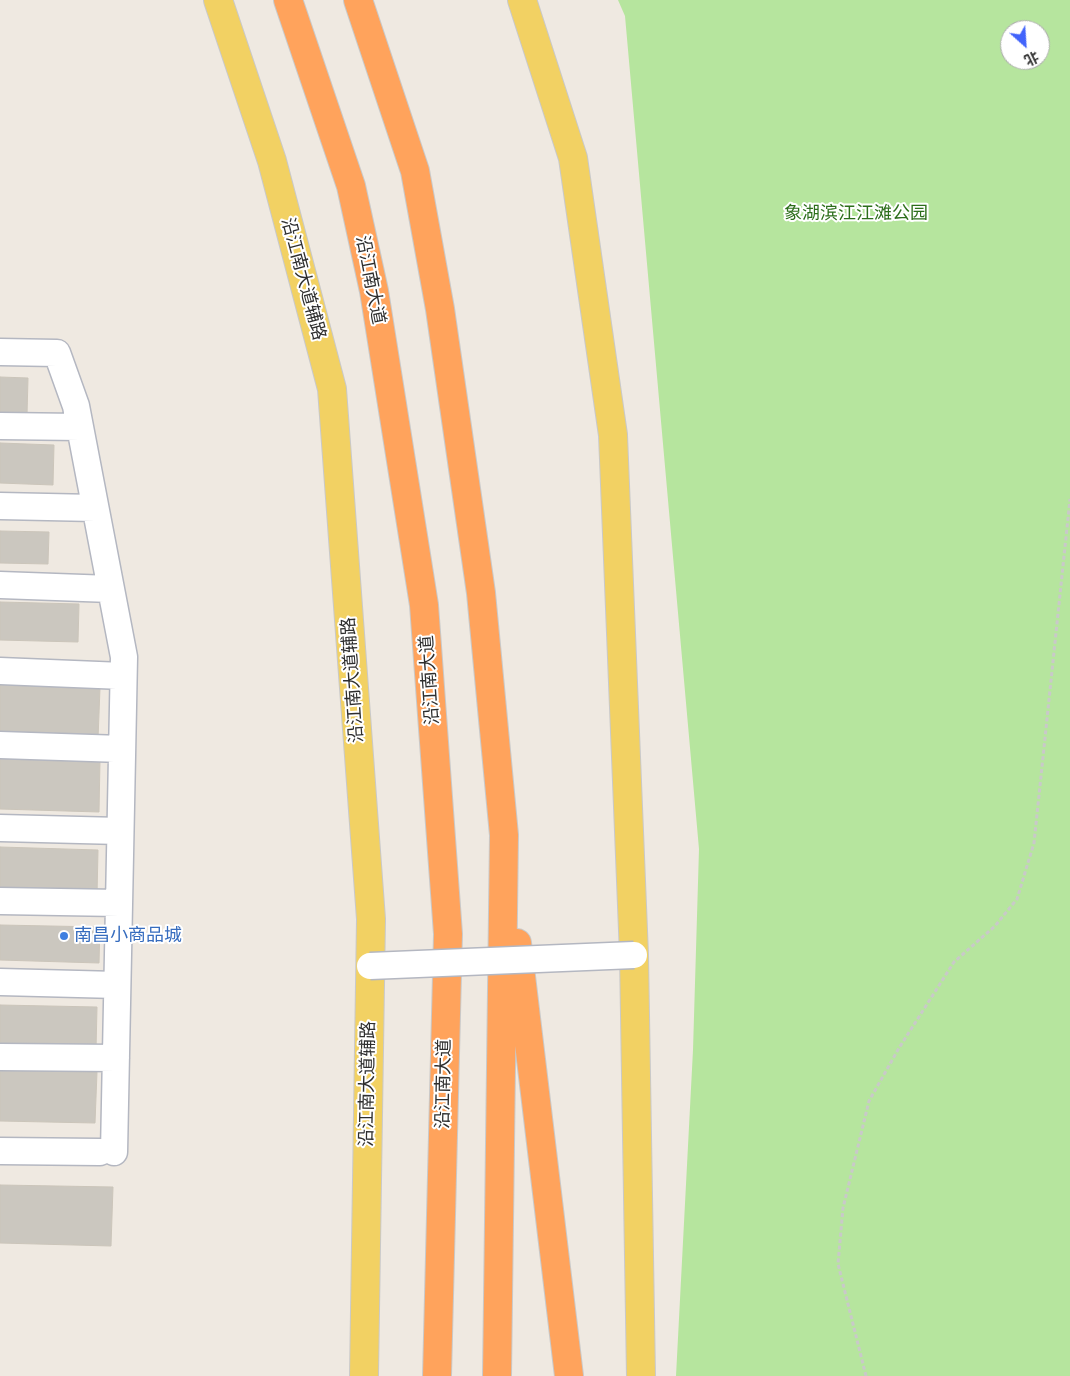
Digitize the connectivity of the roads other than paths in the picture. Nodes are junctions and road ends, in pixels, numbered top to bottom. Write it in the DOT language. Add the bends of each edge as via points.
graph roads {
  1 [pos="218,0"];
  2 [pos="288,0"];
  3 [pos="358,0"];
  4 [pos="522,0"];
  5 [pos="0,352"];
  6 [pos="0,426"];
  7 [pos="80,427"];
  8 [pos="0,506"];
  9 [pos="96,508"];
  10 [pos="0,585"];
  11 [pos="111,589"];
  12 [pos="0,671"];
  13 [pos="123,676"];
  14 [pos="0,745"];
  15 [pos="122,749"];
  16 [pos="0,828"];
  17 [pos="120,831"];
  18 [pos="504,834"];
  19 [pos="0,901"];
  20 [pos="119,903"];
  21 [pos="634,955"];
  22 [pos="370,966"];
  23 [pos="0,982"];
  24 [pos="117,985"];
  25 [pos="0,1057"];
  26 [pos="116,1058"];
  27 [pos="0,1151"];
  28 [pos="364,1376"];
  29 [pos="437,1376"];
  30 [pos="497,1376"];
  31 [pos="568,1376"];
  32 [pos="641,1376"];
  1 -- 22 [label="main road, 沿江南大道辅路" via="272,161 332,388 371,919"];
  2 -- 29 [label="highway, 沿江南大道" via="351,186 374,291 424,605 448,934"];
  3 -- 18 [label="highway" via="415,170 440,309 480,594"];
  4 -- 21 [label="main road" via="573,158 614,435"];
  5 -- 7 [label="street" via="57,354"];
  6 -- 7 [label="street"];
  7 -- 9 [label="street"];
  8 -- 9 [label="street"];
  9 -- 11 [label="street"];
  10 -- 11 [label="street"];
  11 -- 13 [label="street" via="124,657"];
  12 -- 13 [label="street"];
  13 -- 15 [label="street"];
  14 -- 15 [label="street"];
  15 -- 17 [label="street"];
  16 -- 17 [label="street"];
  17 -- 20 [label="street"];
  18 -- 30 [label="highway"];
  18 -- 31 [label="highway"];
  19 -- 20 [label="street"];
  20 -- 24 [label="street"];
  21 -- 22 [label="street, bridge"];
  21 -- 32 [label="main road"];
  22 -- 28 [label="main road, 沿江南大道辅路"];
  23 -- 24 [label="street"];
  24 -- 26 [label="street"];
  25 -- 26 [label="street"];
  26 -- 27 [label="street" via="107,1152"];
}
